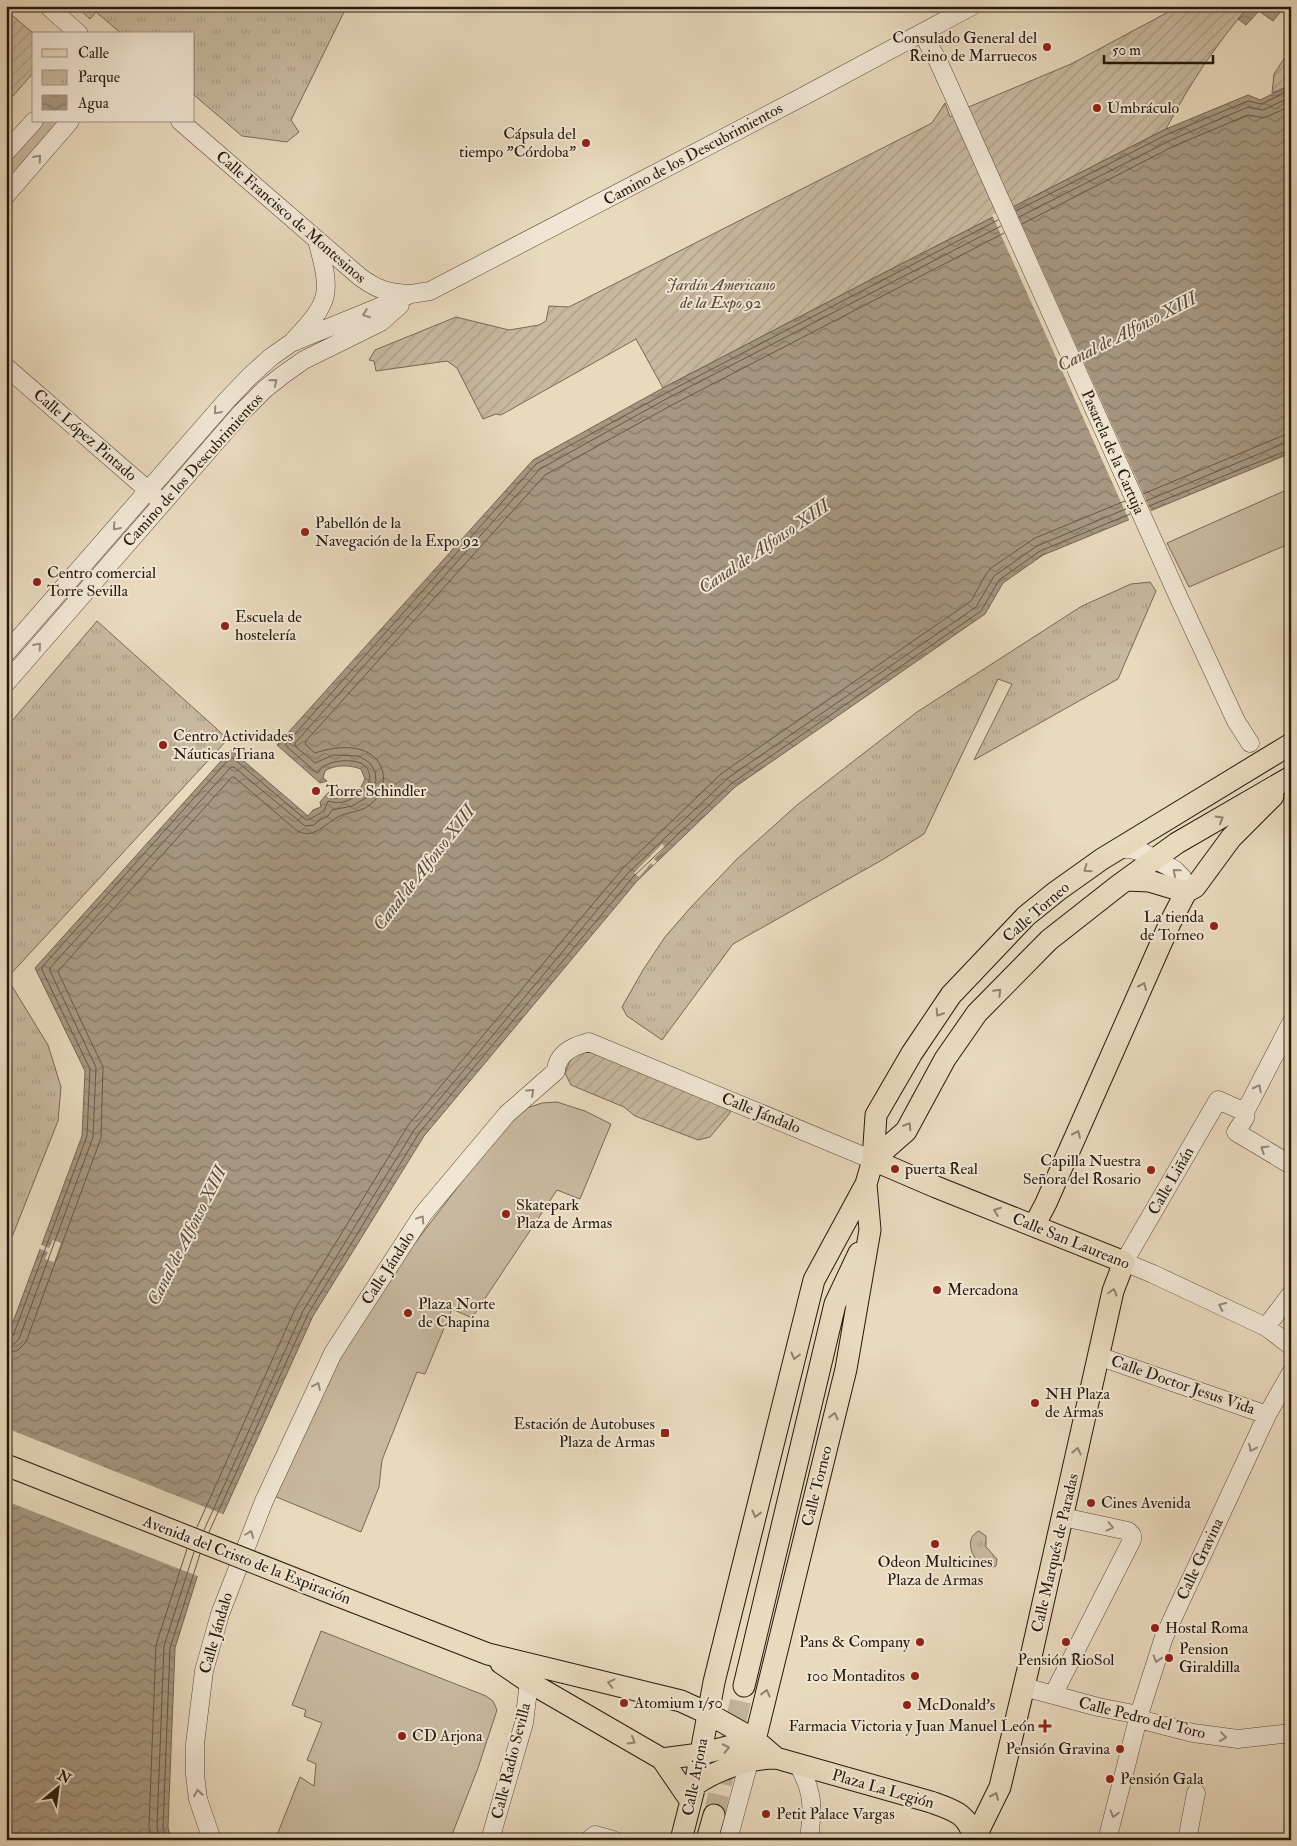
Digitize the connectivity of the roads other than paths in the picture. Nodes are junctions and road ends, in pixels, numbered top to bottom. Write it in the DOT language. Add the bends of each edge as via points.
graph roads {
  1 [pos="48,6"];
  2 [pos="972,6"];
  3 [pos="77,32"];
  4 [pos="922,32"];
  5 [pos="33,122"];
  6 [pos="69,122"];
  7 [pos="181,122"];
  8 [pos="6,152"];
  9 [pos="6,195"];
  10 [pos="317,240"];
  11 [pos="411,294"];
  12 [pos="291,343"];
  13 [pos="6,367"];
  14 [pos="148,490"];
  15 [pos="163,503"];
  16 [pos="6,653"];
  17 [pos="6,683"];
  18 [pos="1246,737"];
  19 [pos="1291,744"];
  20 [pos="1291,777"];
  21 [pos="1178,843"];
  22 [pos="1146,853"];
  23 [pos="1126,880"];
  24 [pos="1180,889"];
  25 [pos="1291,1023"];
  26 [pos="1245,1112"];
  27 [pos="873,1160"];
  28 [pos="1291,1166"];
  29 [pos="866,1184"];
  30 [pos="1034,1226"];
  31 [pos="870,1230"];
  32 [pos="833,1244"];
  33 [pos="1124,1262"];
  34 [pos="1291,1294"];
  35 [pos="835,1304"];
  36 [pos="1266,1327"];
  37 [pos="1291,1346"];
  38 [pos="1098,1356"];
  39 [pos="1291,1373"];
  40 [pos="1268,1415"];
  41 [pos="6,1465"];
  42 [pos="1062,1517"];
  43 [pos="488,1654"];
  44 [pos="529,1682"];
  45 [pos="744,1686"];
  46 [pos="1024,1688"];
  47 [pos="1053,1695"];
  48 [pos="707,1713"];
  49 [pos="1140,1716"];
  50 [pos="1291,1733"];
  51 [pos="755,1740"];
  52 [pos="700,1754"];
  53 [pos="776,1758"];
  54 [pos="662,1759"];
  55 [pos="749,1763"];
  56 [pos="798,1764"];
  57 [pos="693,1792"];
  58 [pos="1196,1793"];
  59 [pos="714,1815"];
  60 [pos="212,1840"];
  61 [pos="490,1840"];
  62 [pos="589,1840"];
  63 [pos="613,1840"];
  64 [pos="681,1840"];
  65 [pos="707,1840"];
  66 [pos="728,1840"];
  67 [pos="809,1840"];
  68 [pos="974,1840"];
  69 [pos="1107,1840"];
  70 [pos="1186,1840"];
  1 -- 3 [label="street"];
  2 -- 4 [label="street, Camino de los Descubrimientos"];
  4 -- 11 [label="street, Camino de los Descubrimientos" via="438,287"];
  4 -- 18 [label="street, Pasarela de la Cartuja" via="938,61 1178,596"];
  5 -- 8 [label="street"];
  9 -- 6 [label="street, one-way"];
  7 -- 10 [label="street, Calle Francisco de Montesinos"];
  10 -- 11 [label="street, Calle Francisco de Montesinos" via="375,288 391,294"];
  10 -- 12 [label="street" via="327,277 326,294 320,311"];
  11 -- 12 [label="street, Camino de los Descubrimientos, one-way"];
  15 -- 11 [label="street, Camino de los Descubrimientos, one-way" via="265,389 304,360 381,322"];
  12 -- 14 [label="street, Camino de los Descubrimientos, one-way" via="250,376"];
  13 -- 14 [label="street, Calle López Pintado"];
  14 -- 15 [label="street, Calle López Pintado"];
  14 -- 16 [label="street, Camino de los Descubrimientos, one-way"];
  17 -- 15 [label="street, Camino de los Descubrimientos, one-way"];
  19 -- 22 [label="main road, Calle Torneo" via="1260,762"];
  21 -- 20 [label="main road, Calle Torneo, one-way"];
  20 -- 24 [label="main road, Calle Torneo" via="1232,838 1195,887"];
  21 -- 22 [label="main road, Calle Torneo"];
  21 -- 22 [label="main road" via="1151,842"];
  22 -- 23 [label="main road, Calle Torneo"];
  22 -- 24 [label="street" via="1182,876"];
  22 -- 27 [label="main road, Calle Torneo, one-way" via="1117,850 1057,890 1026,916 951,995 876,1115"];
  23 -- 24 [label="main road" via="1149,881"];
  27 -- 23 [label="main road, Calle Torneo, one-way" via="906,1131 945,1058 977,1014 1049,940"];
  30 -- 24 [label="main road, Calle Torneo, one-way" via="1170,923"];
  26 -- 25 [label="street, one-way"];
  28 -- 26 [label="street, one-way" via="1236,1132"];
  26 -- 33 [label="street, Calle Liñán" via="1218,1100"];
  27 -- 29 [label="main road, Calle Torneo"];
  30 -- 27 [label="main road, Calle San Laureano, one-way"];
  60 -- 27 [label="street, Calle Jándalo, one-way" via="198,1799 195,1775 195,1744 204,1671 220,1614 264,1501 333,1353 423,1214 507,1114 556,1071 556,1062 562,1055 574,1046 589,1042"];
  29 -- 31 [label="main road, Calle Torneo"];
  29 -- 32 [label="main road, Calle Torneo"];
  30 -- 33 [label="main road, Calle San Laureano"];
  31 -- 35 [label="main road, Calle Torneo"];
  51 -- 31 [label="main road, Calle Torneo, one-way" via="846,1369"];
  32 -- 35 [label="main road, Calle Torneo"];
  32 -- 48 [label="main road, Calle Torneo, one-way" via="814,1280"];
  36 -- 33 [label="street, Calle San Laureano, one-way"];
  38 -- 33 [label="main road, Calle Marqués de Paradas, one-way" via="1113,1291"];
  34 -- 36 [label="street"];
  35 -- 45 [label="main road, Calle Torneo"];
  36 -- 37 [label="street, Calle San Laureano"];
  38 -- 40 [label="street, Calle Doctor Jesus Vida"];
  42 -- 38 [label="main road, Calle Marqués de Paradas, one-way"];
  39 -- 40 [label="street, Calle Gravina"];
  40 -- 49 [label="street, Calle Gravina, one-way" via="1164,1637"];
  41 -- 43 [label="main road, Avenida del Cristo de la Expiración, bridge"];
  42 -- 46 [label="main road, Calle Marqués de Paradas"];
  42 -- 47 [label="street, one-way" via="1128,1531 1132,1540"];
  43 -- 44 [label="main road, Avenida del Cristo de la Expiración"];
  48 -- 43 [label="main road, Avenida del Cristo de la Expiración, one-way" via="673,1698"];
  44 -- 54 [label="main road, Avenida del Cristo de la Expiración, one-way"];
  44 -- 61 [label="street, Calle Radio Sevilla" via="524,1723"];
  46 -- 47 [label="street, Calle Pedro del Toro"];
  68 -- 46 [label="main road, Calle Marqués de Paradas, one-way" via="1000,1787"];
  47 -- 49 [label="street, Calle Pedro del Toro"];
  48 -- 51 [label="main road, Avenida del Cristo de la Expiración"];
  48 -- 52 [label="main road, Calle Arjona"];
  49 -- 50 [label="street, Calle Pedro del Toro, one-way" via="1146,1721 1193,1733 1238,1738"];
  49 -- 69 [label="street, Calle Gravina, one-way"];
  52 -- 51 [label="main road, one-way"];
  51 -- 53 [label="main road, Avenida del Cristo de la Expiración"];
  51 -- 55 [label="street"];
  52 -- 54 [label="main road"];
  52 -- 57 [label="main road, Calle Arjona"];
  53 -- 55 [label="main road" via="762,1758"];
  53 -- 56 [label="main road, Plaza La Legión"];
  54 -- 57 [label="main road, Avenida del Cristo de la Expiración"];
  55 -- 57 [label="main road" via="706,1777"];
  55 -- 66 [label="street"];
  56 -- 67 [label="street" via="811,1795"];
  56 -- 68 [label="main road, Plaza La Legión" via="951,1809 972,1828"];
  57 -- 64 [label="main road, Calle Arjona"];
  58 -- 70 [label="street"];
  59 -- 65 [label="main road, Calle Arjona"];
  62 -- 63 [label="street" via="595,1835"];
}
